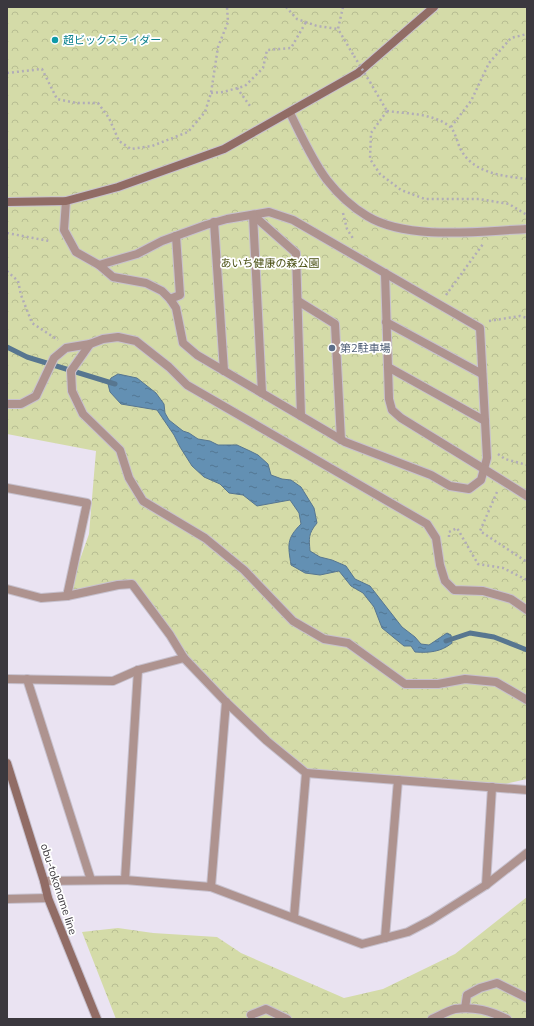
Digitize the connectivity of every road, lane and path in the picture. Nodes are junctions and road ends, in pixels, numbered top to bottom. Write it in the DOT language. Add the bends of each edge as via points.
graph roads {
  1 [pos="227,7"];
  2 [pos="286,7"];
  3 [pos="343,7"];
  4 [pos="434,7"];
  5 [pos="306,22"];
  6 [pos="338,29"];
  7 [pos="527,34"];
  8 [pos="7,73"];
  9 [pos="237,88"];
  10 [pos="211,93"];
  11 [pos="250,106"];
  12 [pos="387,111"];
  13 [pos="290,113"];
  14 [pos="451,127"];
  15 [pos="527,179"];
  16 [pos="338,193"];
  17 [pos="66,201"];
  18 [pos="7,202"];
  19 [pos="253,214"];
  20 [pos="527,215"];
  21 [pos="214,222"];
  22 [pos="527,229"];
  23 [pos="492,230"];
  24 [pos="7,233"];
  25 [pos="176,236"];
  26 [pos="49,241"];
  27 [pos="354,241"];
  28 [pos="99,265"];
  29 [pos="7,271"];
  30 [pos="385,273"];
  31 [pos="440,292"];
  32 [pos="170,299"];
  33 [pos="298,301"];
  34 [pos="486,316"];
  35 [pos="527,318"];
  36 [pos="386,322"];
  37 [pos="90,344"];
  38 [pos="73,347"];
  39 [pos="388,367"];
  40 [pos="224,371"];
  41 [pos="482,374"];
  42 [pos="262,393"];
  43 [pos="7,404"];
  44 [pos="301,416"];
  45 [pos="485,421"];
  46 [pos="341,440"];
  47 [pos="494,451"];
  48 [pos="527,465"];
  49 [pos="484,469"];
  50 [pos="502,480"];
  51 [pos="7,488"];
  52 [pos="527,496"];
  53 [pos="450,539"];
  54 [pos="527,562"];
  55 [pos="527,580"];
  56 [pos="7,589"];
  57 [pos="67,596"];
  58 [pos="527,610"];
  59 [pos="184,658"];
  60 [pos="138,670"];
  61 [pos="7,679"];
  62 [pos="27,679"];
  63 [pos="527,700"];
  64 [pos="226,702"];
  65 [pos="7,766"];
  66 [pos="306,773"];
  67 [pos="398,780"];
  68 [pos="492,787"];
  69 [pos="527,790"];
  70 [pos="527,853"];
  71 [pos="91,880"];
  72 [pos="125,880"];
  73 [pos="44,881"];
  74 [pos="486,885"];
  75 [pos="211,887"];
  76 [pos="48,898"];
  77 [pos="7,899"];
  78 [pos="294,917"];
  79 [pos="385,938"];
  80 [pos="527,998"];
  81 [pos="465,1008"];
  82 [pos="251,1015"];
  83 [pos="96,1019"];
  84 [pos="286,1019"];
  85 [pos="432,1019"];
  86 [pos="507,1019"];
  1 -- 10 [label="path" via="228,22 218,47"];
  2 -- 5 [label="path" via="297,19"];
  3 -- 6 [label="path"];
  4 -- 13 [label="street" via="358,73"];
  5 -- 6 [label="path"];
  5 -- 9 [label="path" via="291,48 267,50 263,68 245,86"];
  6 -- 12 [label="path, bridge"];
  7 -- 14 [label="path" via="511,38 489,63 471,101"];
  8 -- 10 [label="path" via="42,69 57,99 98,103 109,118 118,141 131,149 152,146 188,132 205,112"];
  9 -- 10 [label="path"];
  9 -- 11 [label="path"];
  12 -- 14 [label="path" via="432,117"];
  12 -- 20 [label="path" via="371,134 370,159 380,174 401,190 425,199 479,199 509,204"];
  13 -- 16 [label="street" via="326,178"];
  13 -- 17 [label="street" via="224,149 118,188"];
  14 -- 15 [label="path" via="461,150 475,166 484,171"];
  16 -- 23 [label="street" via="369,217 392,226 440,233"];
  16 -- 27 [label="path" via="347,229"];
  17 -- 18 [label="street"];
  17 -- 28 [label="street" via="64,230 76,252"];
  19 -- 21 [label="street"];
  19 -- 30 [label="street" via="269,212 293,220"];
  19 -- 33 [label="street" via="296,253"];
  19 -- 42 [label="street"];
  21 -- 25 [label="street"];
  21 -- 40 [label="street"];
  22 -- 23 [label="street"];
  23 -- 31 [label="path" via="446,296"];
  24 -- 26 [label="path"];
  25 -- 28 [label="street" via="137,254"];
  25 -- 32 [label="street" via="180,295"];
  28 -- 32 [label="street" via="113,276 146,283 162,291"];
  29 -- 38 [label="path" via="18,281 32,323"];
  30 -- 36 [label="street"];
  30 -- 41 [label="street" via="480,328"];
  32 -- 40 [label="street" via="176,308 182,343"];
  33 -- 44 [label="street"];
  33 -- 46 [label="street" via="335,324"];
  34 -- 35 [label="path" via="492,319 520,316"];
  36 -- 39 [label="street"];
  36 -- 41 [label="street"];
  37 -- 38 [label="street"];
  37 -- 58 [label="street" via="118,337 136,341 169,367 186,386 427,524 436,538 445,581 454,590 483,591 511,599"];
  37 -- 63 [label="street" via="71,371 72,391 83,414 120,450 129,478 142,501 205,538 244,570 293,621 324,639 348,643 405,684 438,684 466,679 496,682"];
  38 -- 43 [label="street" via="66,348 54,358 36,396 21,404"];
  39 -- 45 [label="street"];
  39 -- 49 [label="street" via="392,410"];
  40 -- 42 [label="street"];
  41 -- 45 [label="street"];
  42 -- 44 [label="street"];
  44 -- 46 [label="street"];
  45 -- 49 [label="street" via="487,458"];
  46 -- 49 [label="street" via="431,475 450,486 469,489 481,480"];
  47 -- 48 [label="path" via="505,459"];
  49 -- 50 [label="street"];
  50 -- 52 [label="street"];
  50 -- 54 [label="path" via="480,531"];
  51 -- 57 [label="street" via="87,503"];
  53 -- 55 [label="path" via="449,532 457,528 478,564 503,568"];
  56 -- 57 [label="street" via="41,598"];
  57 -- 59 [label="street" via="132,584"];
  59 -- 60 [label="street"];
  59 -- 64 [label="street"];
  60 -- 62 [label="street" via="113,681"];
  60 -- 72 [label="street"];
  61 -- 62 [label="street"];
  62 -- 71 [label="street"];
  64 -- 66 [label="street"];
  64 -- 75 [label="street"];
  65 -- 73 [label="street, obu-tokoname line"];
  66 -- 67 [label="street"];
  66 -- 78 [label="street"];
  67 -- 68 [label="street"];
  67 -- 79 [label="street"];
  68 -- 69 [label="street"];
  68 -- 74 [label="street"];
  70 -- 74 [label="street"];
  71 -- 72 [label="street"];
  71 -- 73 [label="street"];
  72 -- 75 [label="street"];
  73 -- 76 [label="street, obu-tokoname line"];
  74 -- 79 [label="street" via="431,920 408,932"];
  75 -- 78 [label="street"];
  76 -- 77 [label="street"];
  76 -- 83 [label="street, obu-tokoname line"];
  78 -- 79 [label="street" via="362,944"];
  80 -- 81 [label="street" via="497,983 467,995"];
  81 -- 85 [label="street" via="454,1009"];
  81 -- 86 [label="street" via="484,1009"];
  82 -- 84 [label="street" via="266,1009"];
}
